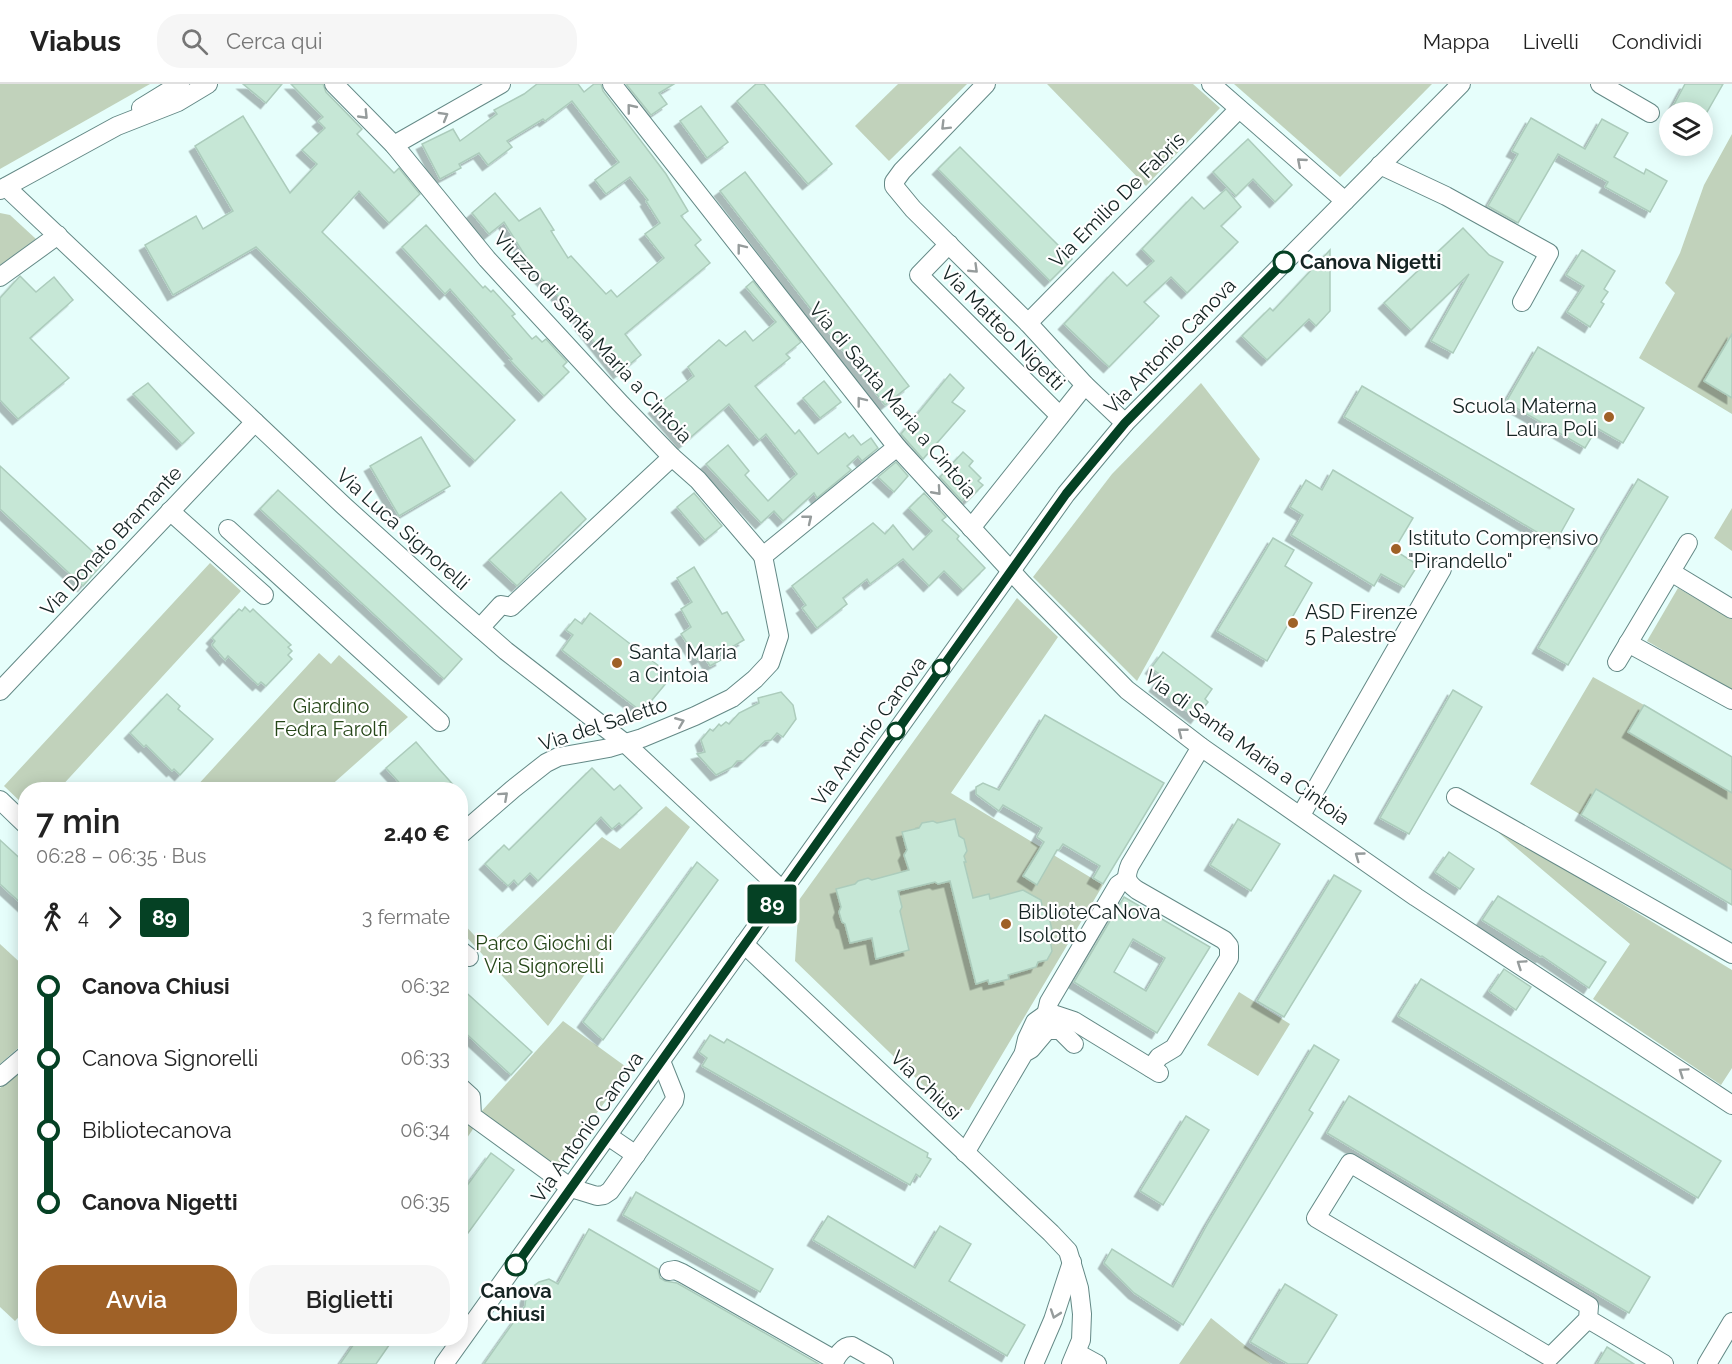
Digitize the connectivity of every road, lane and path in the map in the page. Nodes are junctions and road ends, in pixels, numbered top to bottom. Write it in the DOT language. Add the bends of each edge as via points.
graph roads {
  1 [pos="180,84"];
  2 [pos="208,84"];
  3 [pos="334,84"];
  4 [pos="501,84"];
  5 [pos="612,84"];
  6 [pos="986,84"];
  7 [pos="1211,84"];
  8 [pos="1600,84"];
  9 [pos="1455,86"];
  10 [pos="1239,109"];
  11 [pos="1650,113"];
  12 [pos="117,126"];
  13 [pos="394,145"];
  14 [pos="1380,165"];
  15 [pos="3,188"];
  16 [pos="1345,201"];
  17 [pos="58,235"];
  18 [pos="949,244"];
  19 [pos="0,277"];
  20 [pos="1522,302"];
  21 [pos="1028,323"];
  22 [pos="1085,385"];
  23 [pos="1060,416"];
  24 [pos="255,422"];
  25 [pos="1125,423"];
  26 [pos="897,447"];
  27 [pos="672,457"];
  28 [pos="170,511"];
  29 [pos="971,528"];
  30 [pos="228,529"];
  31 [pos="1688,543"];
  32 [pos="763,556"];
  33 [pos="1442,569"];
  34 [pos="1011,571"];
  35 [pos="1671,572"];
  36 [pos="264,595"];
  37 [pos="1732,609"];
  38 [pos="480,628"];
  39 [pos="1629,643"];
  40 [pos="1617,662"];
  41 [pos="0,691"];
  42 [pos="1732,700"];
  43 [pos="441,722"];
  44 [pos="626,744"];
  45 [pos="1201,747"];
  46 [pos="1456,797"];
  47 [pos="0,800"];
  48 [pos="1301,815"];
  49 [pos="18,817"];
  50 [pos="468,829"];
  51 [pos="1127,879"];
  52 [pos="782,890"];
  53 [pos="744,944"];
  54 [pos="1732,954"];
  55 [pos="1047,1022"];
  56 [pos="1074,1044"];
  57 [pos="661,1061"];
  58 [pos="18,1062"];
  59 [pos="0,1077"];
  60 [pos="468,1094"];
  61 [pos="1732,1105"];
  62 [pos="608,1136"];
  63 [pos="965,1153"];
  64 [pos="636,1155"];
  65 [pos="572,1188"];
  66 [pos="1072,1262"];
  67 [pos="669,1271"];
  68 [pos="1588,1318"];
  69 [pos="1732,1322"];
  70 [pos="468,1331"];
  71 [pos="457,1346"];
  72 [pos="1074,1359"];
  73 [pos="834,1362"];
  74 [pos="444,1364"];
  75 [pos="884,1364"];
  76 [pos="1034,1364"];
  77 [pos="1097,1364"];
  78 [pos="1664,1364"];
  79 [pos="1707,1364"];
  1 -- 12 [label="street"];
  2 -- 12 [label="street" via="178,102"];
  3 -- 13 [label="street, Viuzzo di Santa Maria a Cintoia, one-way"];
  13 -- 4 [label="street, one-way"];
  26 -- 5 [label="street, Via di Santa Maria a Cintoia, one-way"];
  6 -- 18 [label="street, Via Matteo Nigetti, one-way" via="894,182 901,195"];
  7 -- 10 [label="street"];
  8 -- 11 [label="street"];
  9 -- 14 [label="street, Via Antonio Canova"];
  16 -- 10 [label="street, one-way"];
  10 -- 21 [label="street, Via Emilio De Fabris"];
  12 -- 15 [label="street"];
  13 -- 27 [label="street, Viuzzo di Santa Maria a Cintoia" via="487,259"];
  14 -- 16 [label="street, Via Antonio Canova"];
  14 -- 20 [label="street" via="1549,253"];
  15 -- 17 [label="street, Via Luca Signorelli"];
  16 -- 25 [label="street, Via Antonio Canova"];
  17 -- 19 [label="street"];
  17 -- 24 [label="street, Via Luca Signorelli"];
  18 -- 21 [label="street, Via Matteo Nigetti, one-way"];
  18 -- 23 [label="street, Via Matteo Nigetti" via="919,275"];
  21 -- 22 [label="street, Via Matteo Nigetti"];
  22 -- 23 [label="street, Via Matteo Nigetti"];
  22 -- 25 [label="street, Via Matteo Nigetti"];
  23 -- 29 [label="street, Via Matteo Nigetti"];
  24 -- 28 [label="street, Via Donato Bramante"];
  24 -- 38 [label="street, Via Luca Signorelli"];
  25 -- 34 [label="street, Via Antonio Canova" via="1066,494"];
  26 -- 29 [label="street, Via di Santa Maria a Cintoia, one-way"];
  32 -- 26 [label="street, one-way"];
  27 -- 32 [label="street, Viuzzo di Santa Maria a Cintoia" via="698,480"];
  27 -- 38 [label="street" via="511,607 501,605"];
  28 -- 36 [label="street"];
  28 -- 41 [label="street, Via Donato Bramante"];
  29 -- 34 [label="street, Via di Santa Maria a Cintoia"];
  30 -- 43 [label="street"];
  31 -- 35 [label="street"];
  44 -- 32 [label="street, Via del Saletto, one-way" via="732,698 770,663 779,636"];
  33 -- 48 [label="street"];
  45 -- 34 [label="street, Via di Santa Maria a Cintoia, one-way" via="1127,690"];
  34 -- 52 [label="street, Via Antonio Canova"];
  35 -- 37 [label="street"];
  35 -- 39 [label="street"];
  38 -- 44 [label="street, Via Luca Signorelli"];
  39 -- 40 [label="street"];
  39 -- 42 [label="street"];
  50 -- 44 [label="street, Via del Saletto, one-way" via="546,763"];
  44 -- 52 [label="street, Via Luca Signorelli"];
  45 -- 48 [label="street, Via di Santa Maria a Cintoia"];
  45 -- 51 [label="street" via="1130,865"];
  46 -- 54 [label="street"];
  47 -- 49 [label="street"];
  61 -- 48 [label="street, Via di Santa Maria a Cintoia, one-way" via="1416,897"];
  51 -- 55 [label="street" via="1118,885 1049,1002"];
  51 -- 55 [label="street" via="1137,890 1224,940 1229,946 1229,958 1174,1048 1159,1057 1155,1071 1063,1016"];
  52 -- 53 [label="street, Via Antonio Canova"];
  53 -- 57 [label="street, Via Antonio Canova"];
  53 -- 63 [label="street, Via Chiusi"];
  55 -- 56 [label="street"];
  55 -- 63 [label="street" via="1031,1049 1024,1053"];
  57 -- 62 [label="street, Via Antonio Canova"];
  57 -- 64 [label="street" via="674,1101"];
  58 -- 59 [label="street"];
  60 -- 65 [label="street" via="472,1116"];
  62 -- 64 [label="street"];
  62 -- 65 [label="street, Via Antonio Canova"];
  63 -- 66 [label="street, Via Chiusi" via="1058,1240"];
  64 -- 65 [label="street" via="604,1195"];
  65 -- 70 [label="street, Via Antonio Canova"];
  66 -- 72 [label="street, Via Chiusi" via="1082,1314 1081,1340"];
  66 -- 76 [label="street, one-way"];
  67 -- 73 [label="street" via="682,1273"];
  68 -- 68 [label="street" via="1589,1306 1350,1163 1316,1218 1550,1357"];
  68 -- 78 [label="street"];
  69 -- 79 [label="street"];
  71 -- 74 [label="street, Via Antonio Canova"];
  72 -- 77 [label="street"];
  73 -- 75 [label="street" via="846,1346 852,1346"];
}
